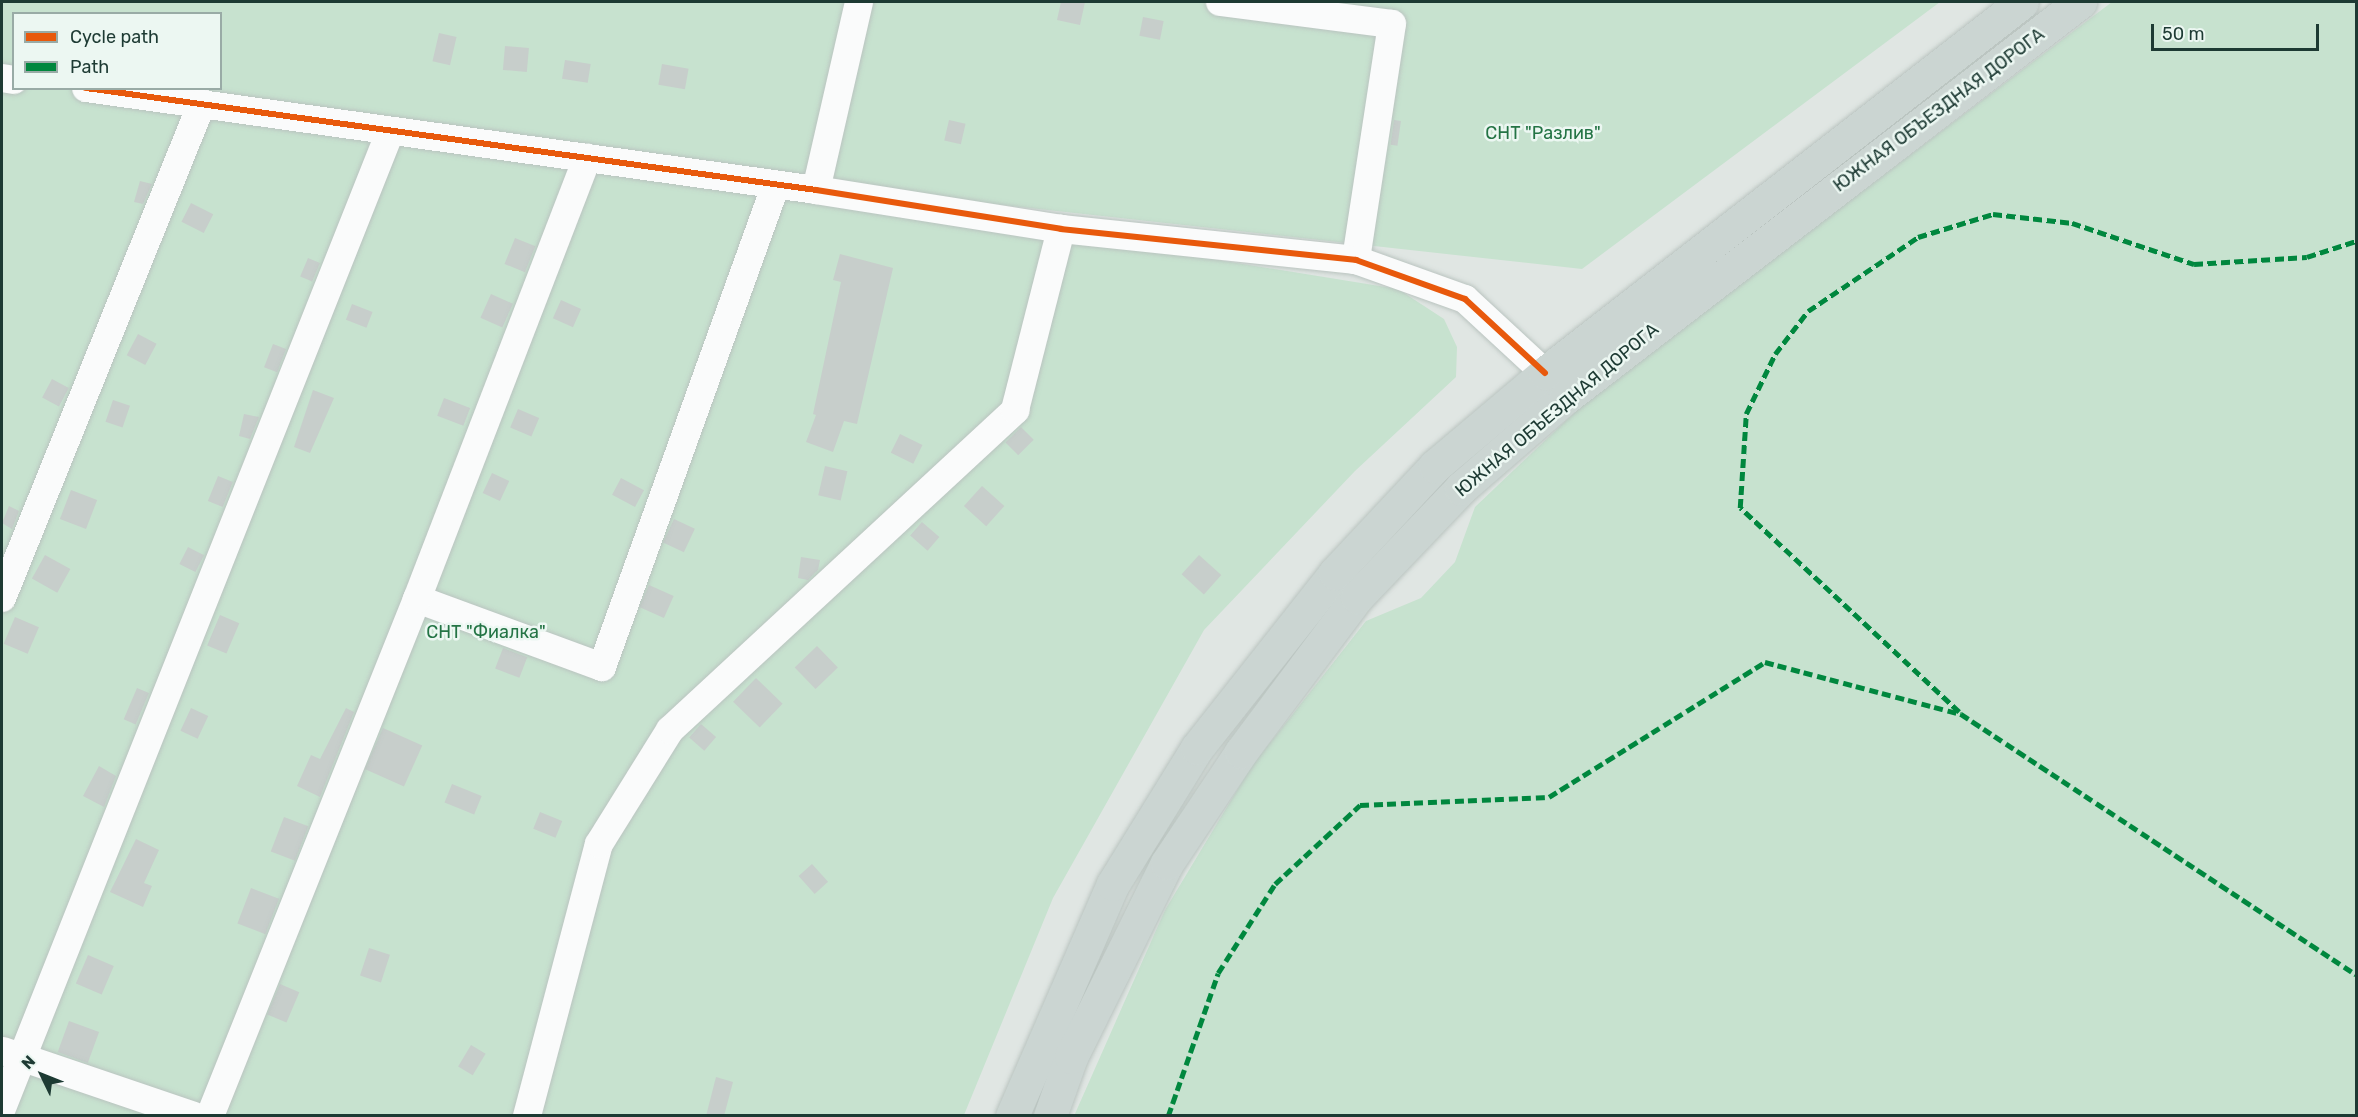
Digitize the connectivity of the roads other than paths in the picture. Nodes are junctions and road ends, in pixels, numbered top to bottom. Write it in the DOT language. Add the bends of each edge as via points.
graph roads {
  1 [pos="859,2"];
  2 [pos="1220,2"];
  3 [pos="2022,2"];
  4 [pos="2080,2"];
  5 [pos="1395,13"];
  6 [pos="101,90"];
  7 [pos="202,103"];
  8 [pos="390,132"];
  9 [pos="587,158"];
  10 [pos="775,187"];
  11 [pos="816,190"];
  12 [pos="1060,229"];
  13 [pos="1356,260"];
  14 [pos="1545,373"];
  15 [pos="1519,395"];
  16 [pos="1565,398"];
  17 [pos="1540,420"];
  18 [pos="2,598"];
  19 [pos="417,599"];
  20 [pos="11,1054"];
  21 [pos="2,1107"];
  22 [pos="194,1116"];
  23 [pos="210,1116"];
  24 [pos="527,1116"];
  25 [pos="1012,1116"];
  26 [pos="1050,1116"];
  1 -- 11 [label="street"];
  2 -- 5 [label="street"];
  3 -- 14 [label="main road, ЮЖНАЯ ОБЪЕЗДНАЯ ДОРОГА"];
  4 -- 16 [label="main road, ЮЖНАЯ ОБЪЕЗДНАЯ ДОРОГА"];
  5 -- 13 [label="street"];
  6 -- 7 [label="street"];
  7 -- 8 [label="street"];
  7 -- 18 [label="street"];
  8 -- 9 [label="street"];
  8 -- 20 [label="street"];
  9 -- 10 [label="street"];
  9 -- 19 [label="street"];
  10 -- 11 [label="street"];
  10 -- 19 [label="street" via="602,667"];
  11 -- 12 [label="street"];
  12 -- 13 [label="street"];
  12 -- 24 [label="street" via="1015,410 670,730 599,844"];
  13 -- 14 [label="street" via="1466,299"];
  14 -- 15 [label="main road, ЮЖНАЯ ОБЪЕЗДНАЯ ДОРОГА"];
  14 -- 16 [label="main road"];
  15 -- 17 [label="main road"];
  15 -- 25 [label="main road, ЮЖНАЯ ОБЪЕЗДНАЯ ДОРОГА" via="1435,466 1335,573 1197,748 1113,884"];
  16 -- 17 [label="main road, ЮЖНАЯ ОБЪЕЗДНАЯ ДОРОГА"];
  17 -- 26 [label="main road, ЮЖНАЯ ОБЪЕЗДНАЯ ДОРОГА" via="1461,488 1357,597 1241,752 1167,863 1071,1057"];
  19 -- 23 [label="street"];
  20 -- 21 [label="street"];
  20 -- 22 [label="street"];
}
